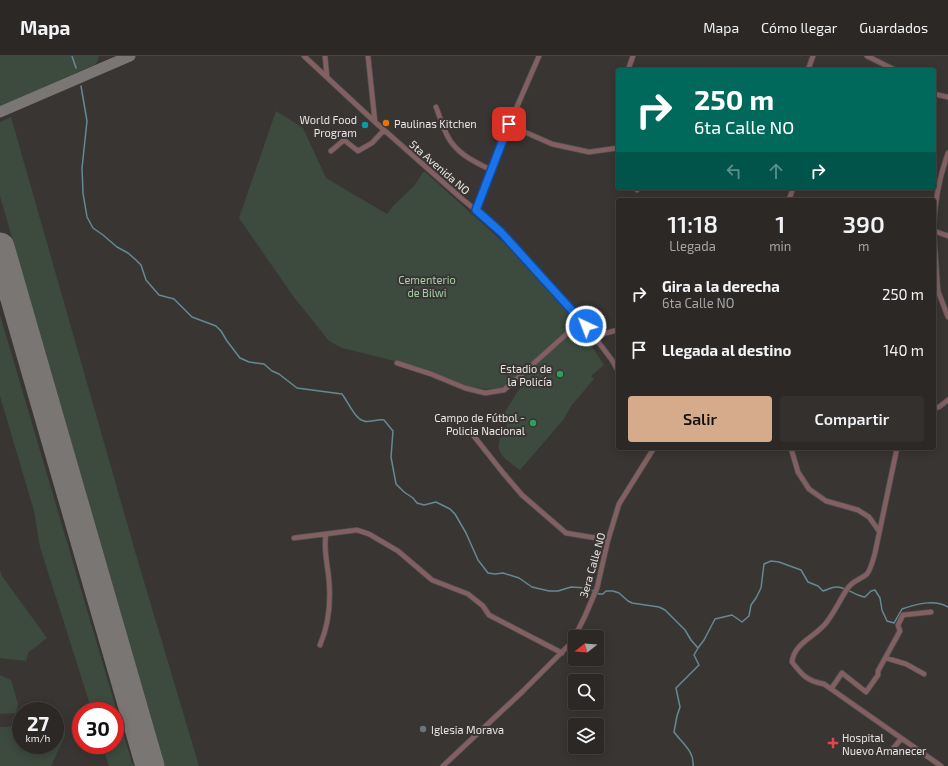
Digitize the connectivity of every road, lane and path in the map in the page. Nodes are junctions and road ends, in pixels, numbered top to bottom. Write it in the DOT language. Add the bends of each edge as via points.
graph roads {
  1 [pos="304,56"];
  2 [pos="325,56"];
  3 [pos="368,56"];
  4 [pos="539,56"];
  5 [pos="633,56"];
  6 [pos="813,56"];
  7 [pos="867,56"];
  8 [pos="629,68"];
  9 [pos="809,68"];
  10 [pos="891,68"];
  11 [pos="327,77"];
  12 [pos="936,94"];
  13 [pos="948,97"];
  14 [pos="436,107"];
  15 [pos="375,122"];
  16 [pos="509,124"];
  17 [pos="384,130"];
  18 [pos="616,148"];
  19 [pos="331,151"];
  20 [pos="948,153"];
  21 [pos="491,170"];
  22 [pos="936,200"];
  23 [pos="476,210"];
  24 [pos="936,232"];
  25 [pos="948,236"];
  26 [pos="936,263"];
  27 [pos="948,317"];
  28 [pos="581,321"];
  29 [pos="616,330"];
  30 [pos="594,336"];
  31 [pos="397,363"];
  32 [pos="616,367"];
  33 [pos="948,400"];
  34 [pos="936,407"];
  35 [pos="469,430"];
  36 [pos="653,450"];
  37 [pos="792,450"];
  38 [pos="896,450"];
  39 [pos="879,531"];
  40 [pos="326,534"];
  41 [pos="294,538"];
  42 [pos="608,540"];
  43 [pos="931,612"];
  44 [pos="320,645"];
  45 [pos="562,652"];
  46 [pos="886,658"];
  47 [pos="924,674"];
  48 [pos="831,688"];
  49 [pos="901,739"];
  50 [pos="890,751"];
  51 [pos="443,766"];
  52 [pos="941,766"];
  1 -- 11 [label="street, 5ta Avenida NO"];
  2 -- 11 [label="street"];
  3 -- 15 [label="street"];
  4 -- 16 [label="street"];
  5 -- 8 [label="street"];
  6 -- 9 [label="street"];
  7 -- 10 [label="street"];
  11 -- 15 [label="street, 5ta Avenida NO"];
  12 -- 13 [label="street"];
  14 -- 21 [label="street" via="452,142 464,155"];
  15 -- 17 [label="street, 5ta Avenida NO"];
  16 -- 18 [label="street" via="552,144 589,152"];
  16 -- 21 [label="street"];
  17 -- 19 [label="street" via="372,143 358,151 344,140"];
  17 -- 23 [label="street, 5ta Avenida NO"];
  20 -- 22 [label="street" via="940,173"];
  21 -- 23 [label="street"];
  23 -- 28 [label="street, 5ta Avenida NO" via="501,232"];
  24 -- 25 [label="street"];
  26 -- 27 [label="street" via="938,291"];
  28 -- 30 [label="street, 5ta Avenida NO"];
  28 -- 31 [label="street" via="504,390 485,393 465,388"];
  29 -- 30 [label="street"];
  30 -- 32 [label="street, 5ta Avenida NO"];
  33 -- 34 [label="street"];
  35 -- 42 [label="street" via="522,495 566,533"];
  36 -- 42 [label="street, 3era Calle NO" via="619,504"];
  37 -- 39 [label="street" via="798,472 809,489 826,501 858,510 869,516"];
  38 -- 39 [label="street"];
  39 -- 48 [label="street" via="870,569 848,588 826,624 798,648 793,656 792,662 807,679"];
  40 -- 41 [label="street"];
  40 -- 44 [label="street" via="324,550 329,581 329,614 327,630"];
  40 -- 45 [label="street" via="357,530 369,534 398,552 432,580 468,594 483,606 489,615"];
  42 -- 45 [label="street, 3era Calle NO" via="597,588 572,642"];
  43 -- 46 [label="street" via="903,616 898,625 900,631"];
  45 -- 51 [label="street, 3era Calle NO"];
  46 -- 47 [label="street" via="906,664"];
  46 -- 48 [label="street" via="866,692 842,673"];
  48 -- 49 [label="street"];
  49 -- 50 [label="street"];
  49 -- 52 [label="street"];
}
